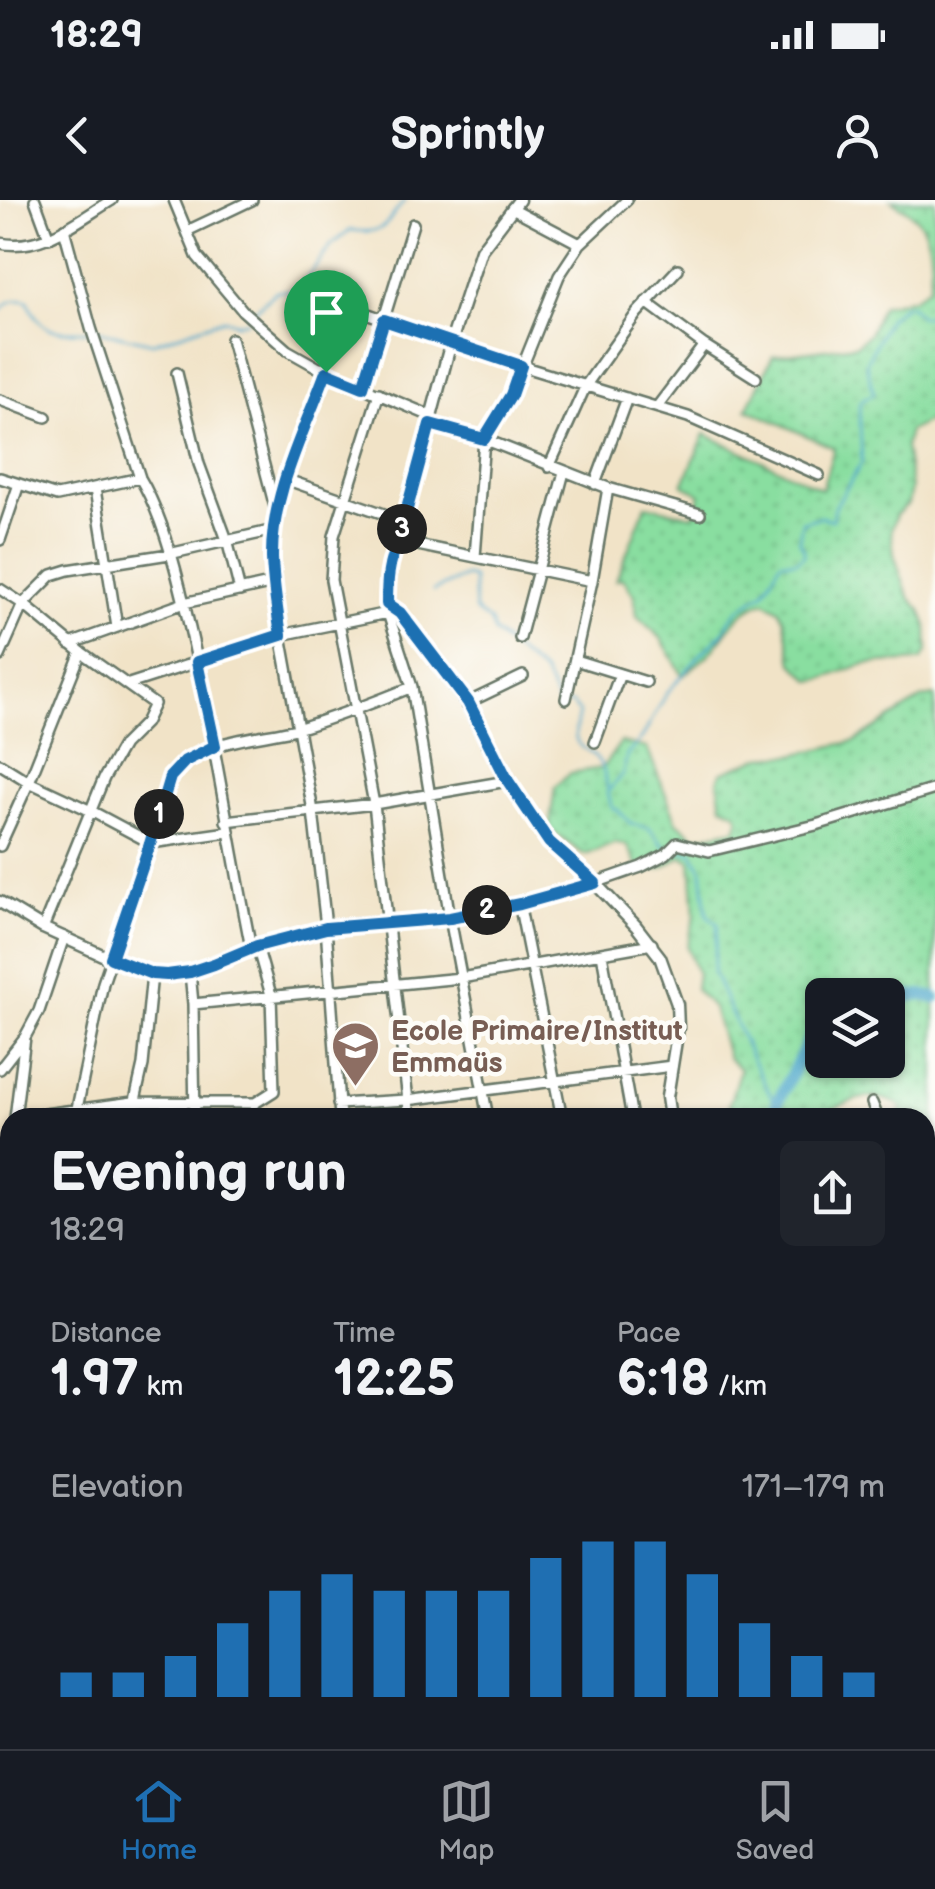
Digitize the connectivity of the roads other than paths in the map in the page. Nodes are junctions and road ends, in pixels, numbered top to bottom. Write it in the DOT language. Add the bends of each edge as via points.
graph roads {
  1 [pos="35,200"];
  2 [pos="112,200"];
  3 [pos="174,200"];
  4 [pos="252,200"];
  5 [pos="627,200"];
  6 [pos="516,204"];
  7 [pos="413,224"];
  8 [pos="64,228"];
  9 [pos="186,231"];
  10 [pos="49,238"];
  11 [pos="0,243"];
  12 [pos="580,244"];
  13 [pos="678,269"];
  14 [pos="310,294"];
  15 [pos="646,302"];
  16 [pos="384,320"];
  17 [pos="232,339"];
  18 [pos="451,342"];
  19 [pos="704,345"];
  20 [pos="521,366"];
  21 [pos="177,372"];
  22 [pos="326,372"];
  23 [pos="756,378"];
  24 [pos="586,385"];
  25 [pos="363,387"];
  26 [pos="379,393"];
  27 [pos="627,398"];
  28 [pos="0,400"];
  29 [pos="657,408"];
  30 [pos="46,417"];
  31 [pos="430,420"];
  32 [pos="484,439"];
  33 [pos="549,467"];
  34 [pos="564,472"];
  35 [pos="819,475"];
  36 [pos="0,478"];
  37 [pos="140,478"];
  38 [pos="286,479"];
  39 [pos="19,484"];
  40 [pos="595,484"];
  41 [pos="608,488"];
  42 [pos="95,490"];
  43 [pos="344,500"];
  44 [pos="276,514"];
  45 [pos="700,514"];
  46 [pos="404,521"];
  47 [pos="274,530"];
  48 [pos="0,540"];
  49 [pos="227,540"];
  50 [pos="398,542"];
  51 [pos="169,554"];
  52 [pos="475,557"];
  53 [pos="107,564"];
  54 [pos="539,570"];
  55 [pos="592,582"];
  56 [pos="274,583"];
  57 [pos="0,589"];
  58 [pos="240,591"];
  59 [pos="184,603"];
  60 [pos="22,604"];
  61 [pos="388,609"];
  62 [pos="338,625"];
  63 [pos="117,627"];
  64 [pos="281,635"];
  65 [pos="520,638"];
  66 [pos="70,644"];
  67 [pos="81,652"];
  68 [pos="0,656"];
  69 [pos="574,660"];
  70 [pos="197,662"];
  71 [pos="620,674"];
  72 [pos="523,676"];
  73 [pos="646,682"];
  74 [pos="129,684"];
  75 [pos="412,687"];
  76 [pos="566,699"];
  77 [pos="468,702"];
  78 [pos="356,710"];
  79 [pos="297,729"];
  80 [pos="595,742"];
  81 [pos="215,746"];
  82 [pos="0,764"];
  83 [pos="508,781"];
  84 [pos="29,782"];
  85 [pos="935,790"];
  86 [pos="431,794"];
  87 [pos="374,804"];
  88 [pos="91,811"];
  89 [pos="312,811"];
  90 [pos="227,826"];
  91 [pos="150,844"];
  92 [pos="0,846"];
  93 [pos="595,883"];
  94 [pos="0,902"];
  95 [pos="520,904"];
  96 [pos="450,918"];
  97 [pos="388,921"];
  98 [pos="44,928"];
  99 [pos="326,928"];
  100 [pos="64,937"];
  101 [pos="652,944"];
  102 [pos="254,947"];
  103 [pos="602,954"];
  104 [pos="111,958"];
  105 [pos="531,964"];
  106 [pos="190,972"];
  107 [pos="152,974"];
  108 [pos="462,978"];
  109 [pos="394,985"];
  110 [pos="330,991"];
  111 [pos="271,995"];
  112 [pos="193,1004"];
  113 [pos="25,1037"];
  114 [pos="672,1066"];
  115 [pos="0,1069"];
  116 [pos="624,1073"];
  117 [pos="554,1080"];
  118 [pos="484,1090"];
  119 [pos="406,1100"];
  120 [pos="133,1102"];
  121 [pos="194,1103"];
  122 [pos="872,1103"];
  123 [pos="338,1104"];
  124 [pos="16,1108"];
  125 [pos="77,1108"];
  126 [pos="104,1108"];
  127 [pos="132,1108"];
  128 [pos="194,1108"];
  129 [pos="339,1108"];
  130 [pos="408,1108"];
  131 [pos="487,1108"];
  132 [pos="560,1108"];
  133 [pos="630,1108"];
  134 [pos="668,1108"];
  135 [pos="874,1108"];
  1 -- 10 [label="street"];
  2 -- 8 [label="street"];
  3 -- 9 [label="street"];
  4 -- 9 [label="street"];
  5 -- 12 [label="street"];
  6 -- 12 [label="street"];
  6 -- 18 [label="street" via="480,250"];
  7 -- 16 [label="street"];
  8 -- 10 [label="street"];
  8 -- 37 [label="street"];
  9 -- 22 [label="street" via="197,256 243,310 287,350"];
  10 -- 11 [label="street"];
  12 -- 20 [label="street"];
  13 -- 15 [label="street"];
  14 -- 16 [label="street"];
  15 -- 19 [label="street"];
  15 -- 24 [label="street"];
  16 -- 18 [label="street"];
  16 -- 25 [label="street"];
  17 -- 44 [label="street"];
  18 -- 20 [label="street"];
  18 -- 31 [label="street"];
  19 -- 23 [label="street"];
  19 -- 29 [label="street"];
  20 -- 24 [label="street"];
  20 -- 32 [label="street"];
  21 -- 49 [label="street" via="199,464"];
  22 -- 25 [label="street"];
  22 -- 38 [label="street"];
  24 -- 27 [label="street"];
  24 -- 33 [label="street"];
  25 -- 26 [label="street"];
  26 -- 31 [label="street"];
  26 -- 43 [label="street"];
  27 -- 29 [label="street"];
  27 -- 40 [label="street"];
  28 -- 30 [label="street"];
  29 -- 35 [label="street"];
  31 -- 32 [label="street"];
  31 -- 46 [label="street"];
  32 -- 33 [label="street"];
  32 -- 52 [label="street"];
  33 -- 34 [label="street"];
  34 -- 40 [label="street"];
  34 -- 54 [label="street"];
  36 -- 39 [label="street"];
  37 -- 42 [label="street"];
  37 -- 51 [label="street" via="154,500"];
  38 -- 43 [label="street"];
  38 -- 44 [label="street"];
  39 -- 42 [label="street" via="57,496"];
  39 -- 48 [label="street"];
  40 -- 41 [label="street"];
  41 -- 45 [label="street"];
  41 -- 55 [label="street"];
  42 -- 53 [label="street"];
  43 -- 46 [label="street"];
  43 -- 62 [label="street" via="331,580"];
  44 -- 47 [label="street"];
  46 -- 50 [label="street"];
  47 -- 49 [label="street"];
  47 -- 56 [label="street"];
  49 -- 51 [label="street"];
  49 -- 58 [label="street"];
  50 -- 52 [label="street"];
  50 -- 61 [label="street" via="390,558"];
  51 -- 53 [label="street"];
  51 -- 59 [label="street"];
  52 -- 54 [label="street"];
  53 -- 60 [label="street" via="52,575"];
  53 -- 63 [label="street"];
  54 -- 55 [label="street"];
  54 -- 65 [label="street"];
  55 -- 69 [label="street"];
  56 -- 58 [label="street"];
  56 -- 64 [label="street"];
  57 -- 60 [label="street"];
  58 -- 59 [label="street"];
  59 -- 63 [label="street"];
  59 -- 70 [label="street"];
  60 -- 66 [label="street"];
  60 -- 68 [label="street"];
  61 -- 62 [label="street"];
  61 -- 75 [label="street"];
  61 -- 77 [label="street" via="400,613"];
  62 -- 64 [label="street"];
  62 -- 78 [label="street"];
  63 -- 66 [label="street"];
  64 -- 70 [label="street"];
  64 -- 79 [label="street"];
  66 -- 67 [label="street"];
  67 -- 74 [label="street"];
  67 -- 84 [label="street"];
  69 -- 71 [label="street"];
  69 -- 76 [label="street"];
  70 -- 74 [label="street"];
  70 -- 81 [label="street"];
  71 -- 73 [label="street"];
  71 -- 80 [label="street"];
  72 -- 77 [label="street"];
  74 -- 88 [label="street" via="154,704 123,745"];
  75 -- 78 [label="street"];
  75 -- 86 [label="street"];
  77 -- 83 [label="street"];
  78 -- 79 [label="street"];
  78 -- 87 [label="street"];
  79 -- 81 [label="street"];
  79 -- 89 [label="street"];
  81 -- 90 [label="street"];
  81 -- 91 [label="street" via="170,777"];
  82 -- 84 [label="street"];
  83 -- 86 [label="street"];
  83 -- 93 [label="street" via="549,842"];
  84 -- 88 [label="street"];
  84 -- 92 [label="street"];
  85 -- 93 [label="street" via="709,851 677,843 641,868"];
  86 -- 87 [label="street"];
  86 -- 96 [label="street"];
  87 -- 89 [label="street"];
  87 -- 97 [label="street"];
  88 -- 91 [label="street"];
  88 -- 98 [label="street"];
  89 -- 90 [label="street"];
  89 -- 99 [label="street"];
  90 -- 91 [label="street"];
  90 -- 102 [label="street"];
  91 -- 104 [label="street"];
  93 -- 95 [label="street"];
  93 -- 101 [label="street"];
  94 -- 98 [label="street"];
  95 -- 96 [label="street"];
  95 -- 105 [label="street"];
  96 -- 97 [label="street"];
  96 -- 108 [label="street"];
  97 -- 99 [label="street"];
  97 -- 109 [label="street"];
  98 -- 100 [label="street"];
  99 -- 102 [label="street"];
  99 -- 110 [label="street"];
  100 -- 104 [label="street"];
  100 -- 113 [label="street"];
  101 -- 103 [label="street"];
  101 -- 114 [label="street" via="677,1004"];
  102 -- 106 [label="street"];
  102 -- 111 [label="street"];
  103 -- 105 [label="street"];
  103 -- 116 [label="street"];
  104 -- 107 [label="street"];
  104 -- 125 [label="street"];
  105 -- 108 [label="street"];
  105 -- 117 [label="street"];
  106 -- 107 [label="street"];
  106 -- 112 [label="street"];
  107 -- 120 [label="street"];
  108 -- 109 [label="street"];
  108 -- 118 [label="street"];
  109 -- 110 [label="street"];
  109 -- 119 [label="street"];
  110 -- 111 [label="street"];
  110 -- 123 [label="street"];
  111 -- 112 [label="street"];
  111 -- 121 [label="street" via="274,1091 255,1103"];
  112 -- 121 [label="street"];
  113 -- 115 [label="street"];
  113 -- 124 [label="street"];
  114 -- 116 [label="street"];
  114 -- 134 [label="street"];
  116 -- 117 [label="street"];
  116 -- 133 [label="street"];
  117 -- 118 [label="street"];
  117 -- 132 [label="street"];
  118 -- 119 [label="street"];
  118 -- 131 [label="street"];
  119 -- 123 [label="street"];
  119 -- 130 [label="street"];
  120 -- 121 [label="street"];
  120 -- 126 [label="street"];
  120 -- 127 [label="street"];
  121 -- 128 [label="street"];
  122 -- 135 [label="street"];
  123 -- 129 [label="street"];
}
